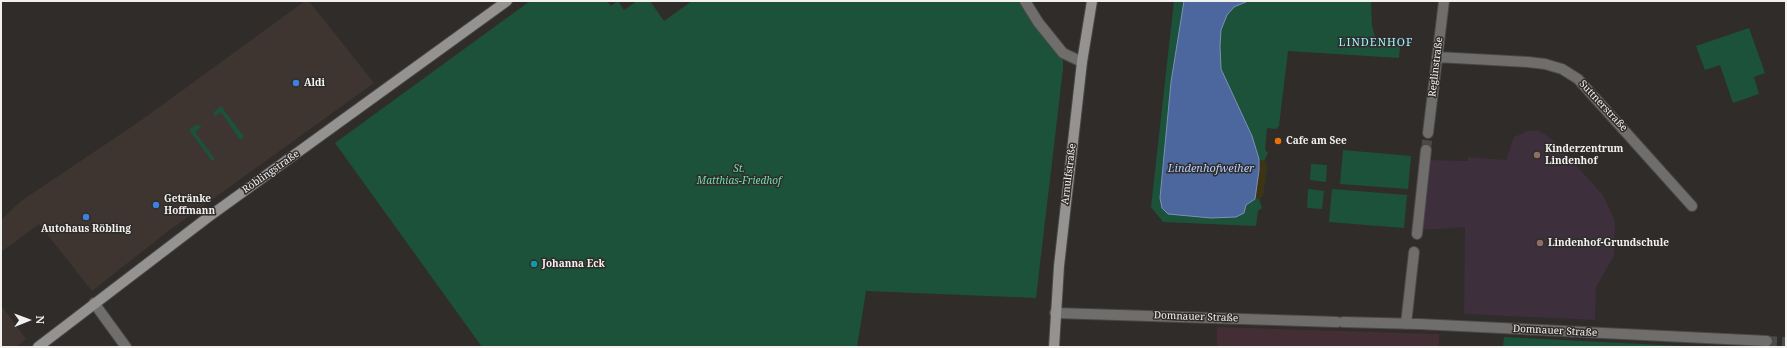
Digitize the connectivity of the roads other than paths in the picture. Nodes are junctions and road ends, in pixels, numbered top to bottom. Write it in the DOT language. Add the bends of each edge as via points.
graph roads {
  1 [pos="507,1"];
  2 [pos="1025,1"];
  3 [pos="1092,1"];
  4 [pos="1444,1"];
  5 [pos="1437,57"];
  6 [pos="1082,62"];
  7 [pos="1428,132"];
  8 [pos="1426,150"];
  9 [pos="1692,206"];
  10 [pos="1417,234"];
  11 [pos="1414,252"];
  12 [pos="94,303"];
  13 [pos="1055,313"];
  14 [pos="1406,324"];
  15 [pos="1767,341"];
  16 [pos="38,347"];
  17 [pos="126,347"];
  18 [pos="1054,347"];
  1 -- 12 [label="street, Röblingstraße" via="217,210"];
  2 -- 6 [label="street" via="1063,54"];
  3 -- 6 [label="street, Arnulfstraße"];
  4 -- 5 [label="street, Reglinstraße"];
  5 -- 7 [label="street, Reglinstraße"];
  5 -- 9 [label="street, Suttnerstraße" via="1540,63 1562,69 1578,79"];
  6 -- 13 [label="street, Arnulfstraße" via="1058,266"];
  8 -- 10 [label="street"];
  11 -- 14 [label="street"];
  12 -- 16 [label="street, Röblingstraße"];
  12 -- 17 [label="street"];
  13 -- 14 [label="street, Domnauer Straße"];
  13 -- 18 [label="street, Arnulfstraße"];
  14 -- 15 [label="street, Domnauer Straße"];
}
